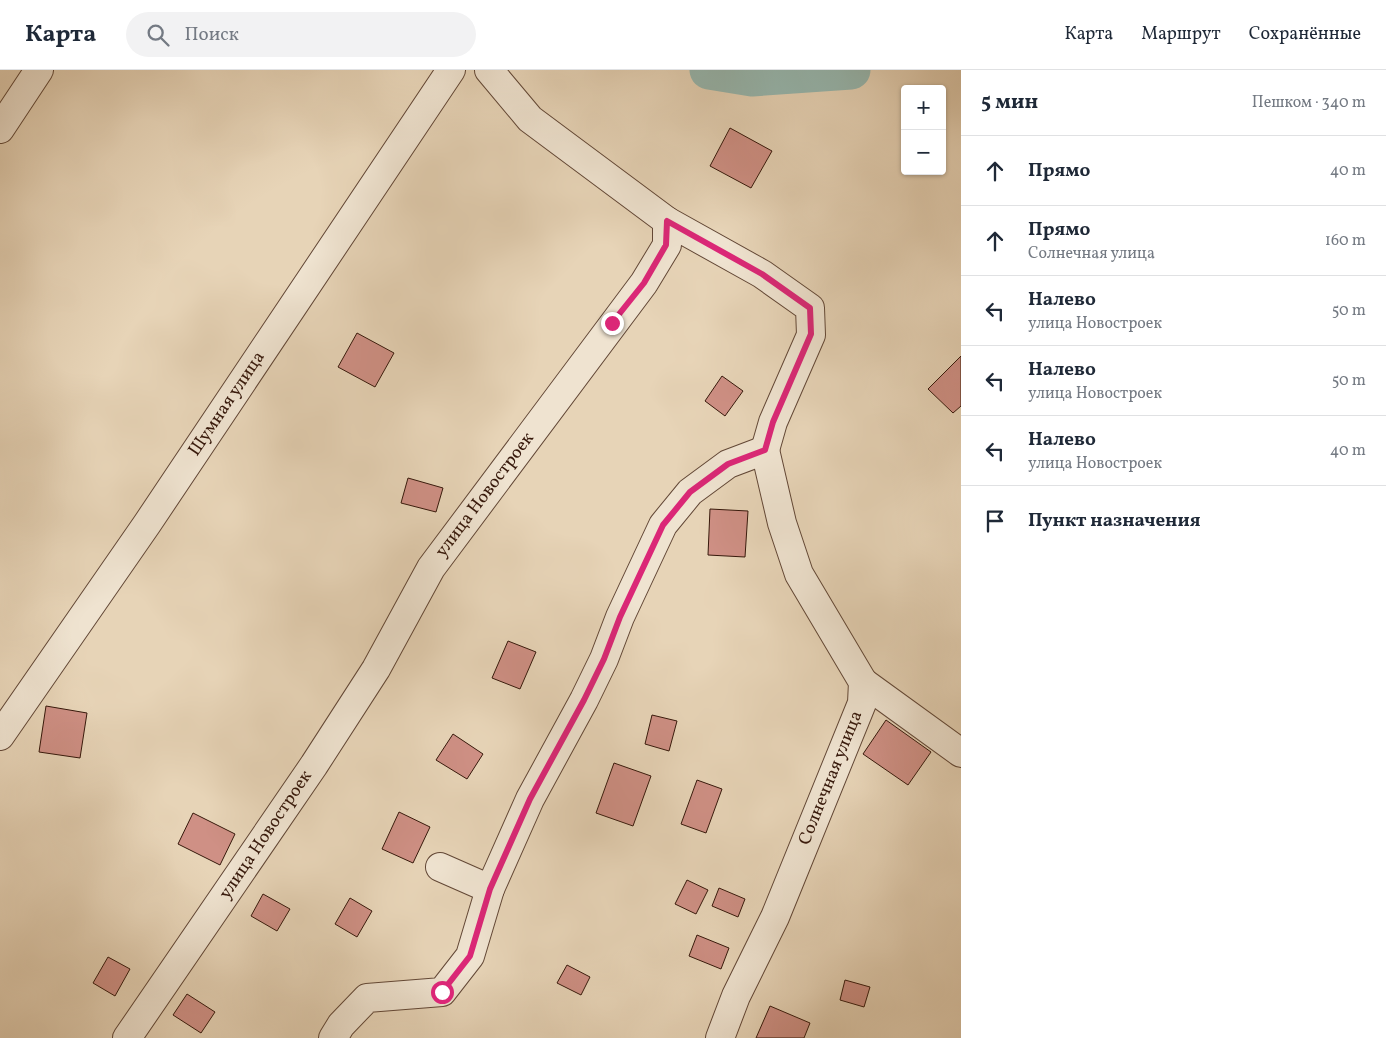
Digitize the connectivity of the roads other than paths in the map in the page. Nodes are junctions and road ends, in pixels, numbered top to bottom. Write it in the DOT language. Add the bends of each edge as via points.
graph roads {
  1 [pos="39,70"];
  2 [pos="450,70"];
  3 [pos="489,70"];
  4 [pos="0,129"];
  5 [pos="667,221"];
  6 [pos="765,450"];
  7 [pos="863,682"];
  8 [pos="0,736"];
  9 [pos="961,753"];
  10 [pos="440,867"];
  11 [pos="490,889"];
  12 [pos="126,1038"];
  13 [pos="333,1038"];
  14 [pos="720,1038"];
  1 -- 4 [label="street"];
  2 -- 8 [label="street, Шумная улица" via="147,524"];
  3 -- 5 [label="street" via="530,120"];
  5 -- 6 [label="street" via="762,274 810,308 811,334 773,422"];
  5 -- 12 [label="street, улица Новостроек" via="666,245 644,283 431,568 371,677 314,765"];
  6 -- 7 [label="street" via="782,523 799,574"];
  6 -- 11 [label="street" via="728,464 690,492 663,525 604,659 530,799"];
  7 -- 9 [label="street"];
  7 -- 14 [label="street, Солнечная улица" via="862,703 776,917 736,996"];
  10 -- 11 [label="street"];
  11 -- 13 [label="street" via="470,956 442,992 367,998"];
}
